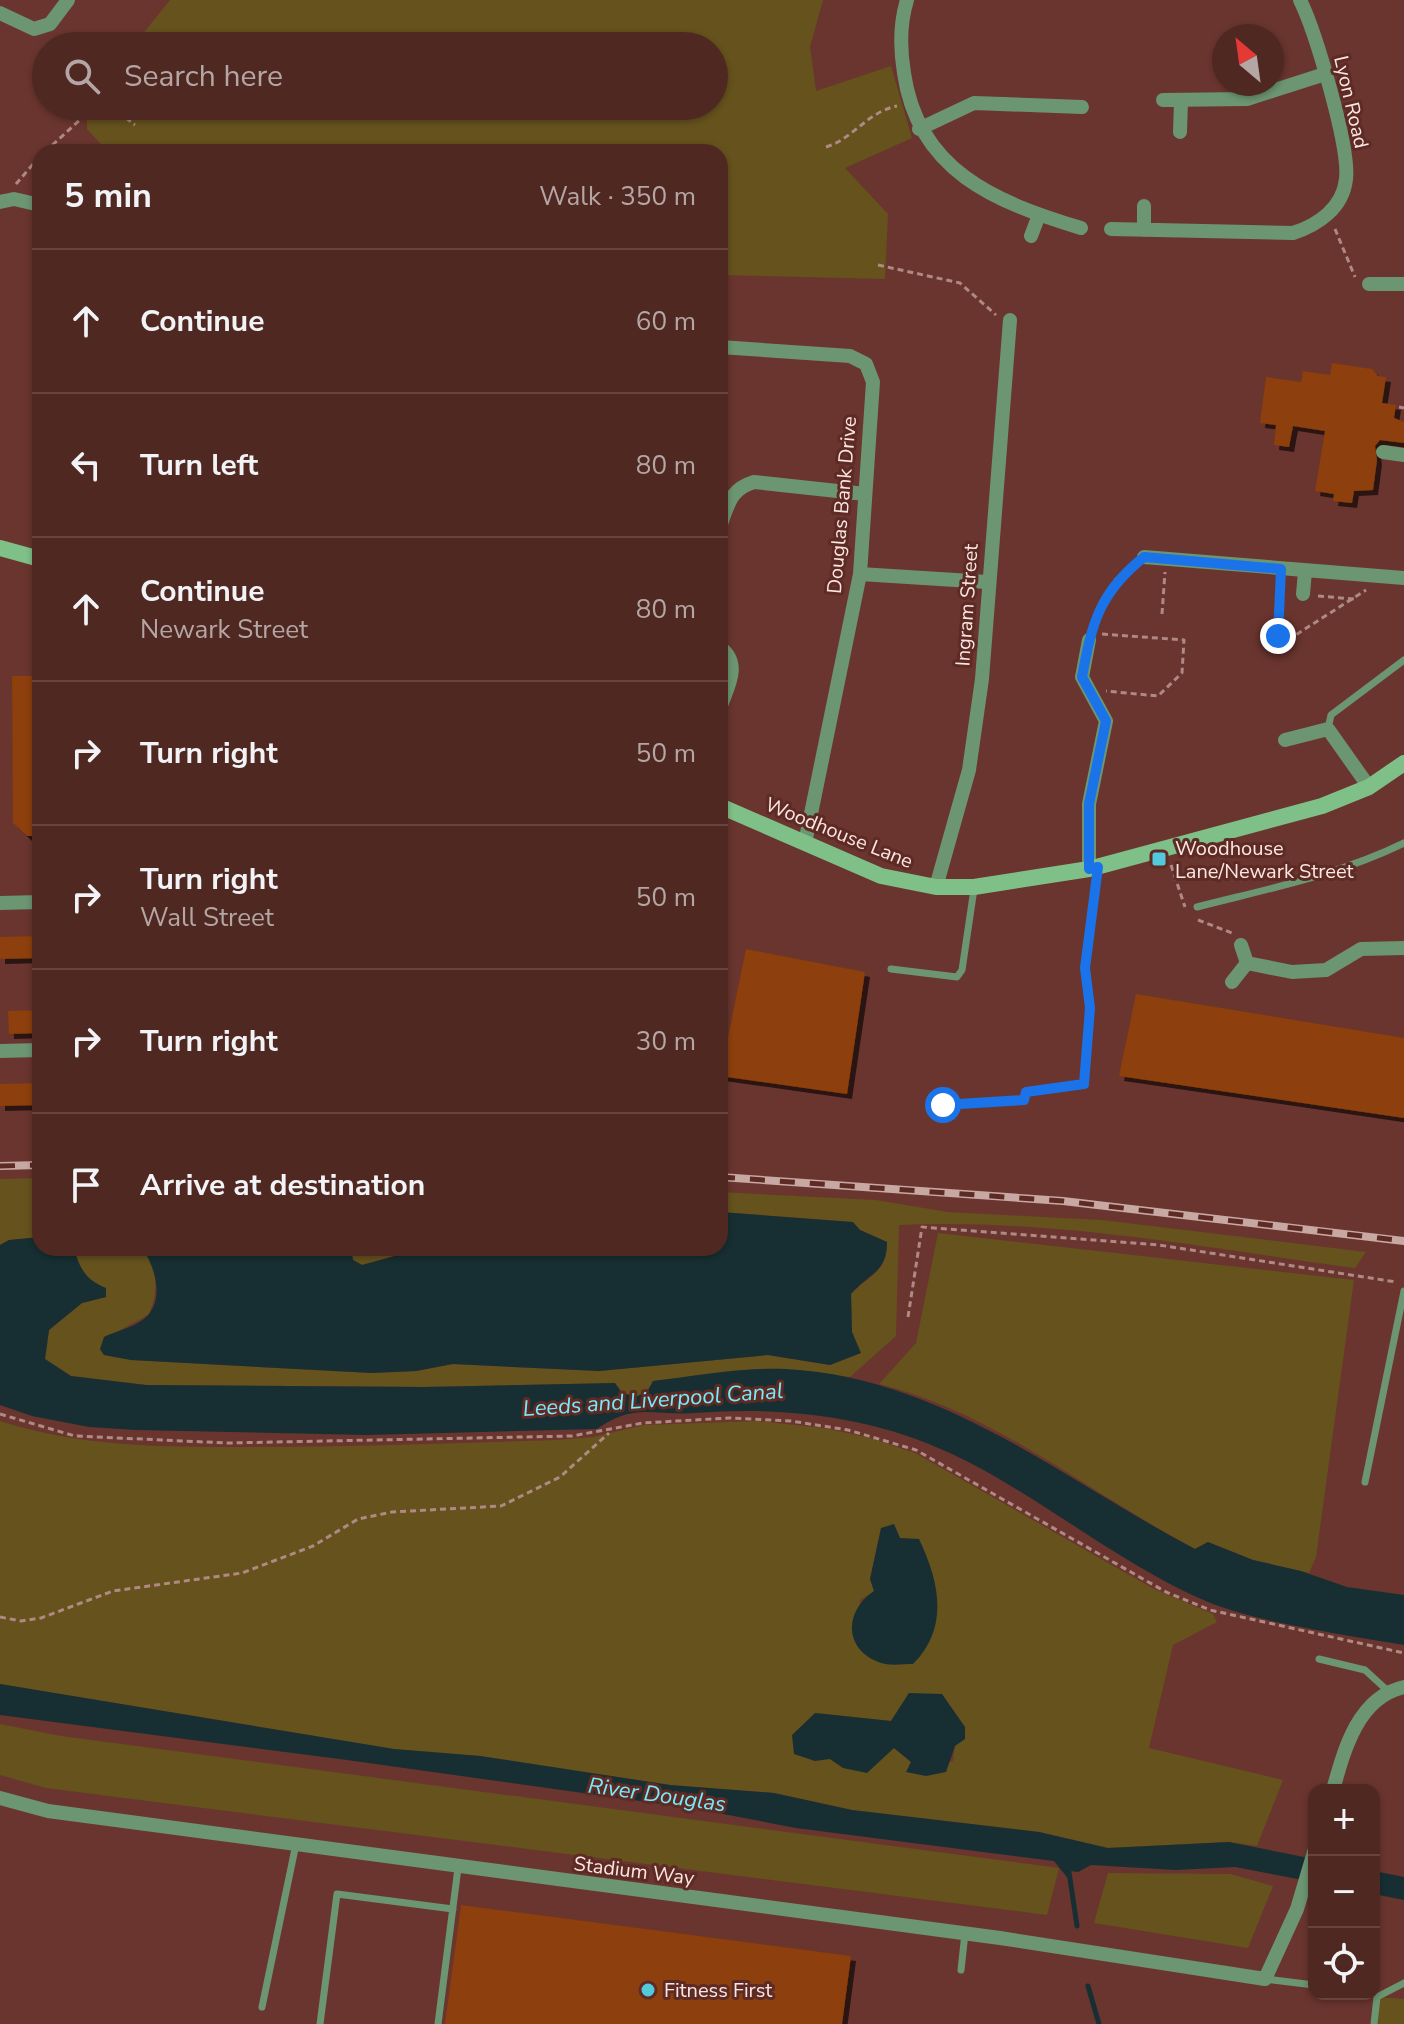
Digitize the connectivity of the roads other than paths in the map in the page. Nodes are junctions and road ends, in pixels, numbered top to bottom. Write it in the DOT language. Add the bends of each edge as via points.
graph roads {
  1 [pos="68,0"];
  2 [pos="907,0"];
  3 [pos="1303,1"];
  4 [pos="0,13"];
  5 [pos="1325,74"];
  6 [pos="1163,100"];
  7 [pos="1181,101"];
  8 [pos="1082,107"];
  9 [pos="919,129"];
  10 [pos="1180,132"];
  11 [pos="7,200"];
  12 [pos="32,204"];
  13 [pos="1144,206"];
  14 [pos="1039,215"];
  15 [pos="1081,228"];
  16 [pos="1111,229"];
  17 [pos="1144,230"];
  18 [pos="1031,236"];
  19 [pos="1369,284"];
  20 [pos="1404,284"];
  21 [pos="1010,320"];
  22 [pos="728,348"];
  23 [pos="1383,452"];
  24 [pos="1404,455"];
  25 [pos="865,494"];
  26 [pos="728,503"];
  27 [pos="0,548"];
  28 [pos="32,557"];
  29 [pos="1144,557"];
  30 [pos="1305,571"];
  31 [pos="860,574"];
  32 [pos="1404,578"];
  33 [pos="987,582"];
  34 [pos="1303,594"];
  35 [pos="1089,640"];
  36 [pos="728,653"];
  37 [pos="1404,660"];
  38 [pos="728,686"];
  39 [pos="1328,729"];
  40 [pos="1285,740"];
  41 [pos="1404,763"];
  42 [pos="1369,787"];
  43 [pos="728,809"];
  44 [pos="805,843"];
  45 [pos="1404,843"];
  46 [pos="1093,868"];
  47 [pos="936,887"];
  48 [pos="974,887"];
  49 [pos="32,902"];
  50 [pos="0,903"];
  51 [pos="1197,907"];
  52 [pos="1241,945"];
  53 [pos="1404,948"];
  54 [pos="1247,963"];
  55 [pos="891,969"];
  56 [pos="1232,982"];
  57 [pos="32,1050"];
  58 [pos="0,1051"];
  59 [pos="943,1105"];
  60 [pos="1404,1291"];
  61 [pos="1365,1482"];
  62 [pos="1319,1659"];
  63 [pos="1397,1689"];
  64 [pos="1335,1784"];
  65 [pos="0,1798"];
  66 [pos="296,1844"];
  67 [pos="1313,1856"];
  68 [pos="458,1868"];
  69 [pos="453,1909"];
  70 [pos="965,1933"];
  71 [pos="961,1970"];
  72 [pos="1265,1979"];
  73 [pos="1404,1983"];
  74 [pos="1308,1984"];
  75 [pos="1380,1995"];
  76 [pos="1377,2000"];
  77 [pos="262,2007"];
  78 [pos="320,2024"];
  79 [pos="438,2024"];
  80 [pos="1374,2024"];
  1 -- 4 [label="street" via="50,24 34,29"];
  2 -- 9 [label="street" via="902,57 908,103"];
  3 -- 5 [label="street, Lyon Road"];
  5 -- 7 [label="street" via="1247,99"];
  5 -- 17 [label="street, Lyon Road" via="1346,179 1326,216 1293,233"];
  6 -- 7 [label="street"];
  7 -- 10 [label="street"];
  8 -- 9 [label="street" via="1057,98 974,103"];
  9 -- 14 [label="street" via="965,179"];
  11 -- 12 [label="street"];
  13 -- 17 [label="street"];
  14 -- 15 [label="street"];
  14 -- 18 [label="street"];
  16 -- 17 [label="street"];
  19 -- 20 [label="street"];
  21 -- 33 [label="street, Ingram Street"];
  22 -- 25 [label="street, Douglas Bank Drive" via="850,356 866,364 873,382"];
  23 -- 24 [label="street"];
  25 -- 26 [label="street" via="754,482 739,487"];
  25 -- 31 [label="street, Douglas Bank Drive"];
  27 -- 28 [label="main road"];
  29 -- 30 [label="street"];
  30 -- 32 [label="street"];
  30 -- 34 [label="street"];
  31 -- 33 [label="street"];
  31 -- 44 [label="street, Douglas Bank Drive"];
  33 -- 47 [label="street, Ingram Street" via="982,679 969,770"];
  35 -- 46 [label="street" via="1082,677 1106,721 1089,804"];
  36 -- 38 [label="street" via="734,669"];
  37 -- 39 [label="lane" via="1331,715"];
  39 -- 40 [label="street"];
  39 -- 42 [label="street"];
  41 -- 42 [label="main road, Woodhouse Lane"];
  42 -- 46 [label="main road, Woodhouse Lane" via="1322,806"];
  43 -- 44 [label="main road, Woodhouse Lane"];
  44 -- 47 [label="main road, Woodhouse Lane" via="881,876"];
  45 -- 51 [label="lane" via="1324,875"];
  46 -- 48 [label="main road, Woodhouse Lane"];
  46 -- 59 [label="lane" via="1084,1084 1026,1092 1024,1100"];
  47 -- 48 [label="main road, Woodhouse Lane"];
  48 -- 55 [label="lane" via="957,977"];
  49 -- 50 [label="street"];
  52 -- 54 [label="street"];
  53 -- 54 [label="street" via="1361,949 1326,970 1292,972"];
  54 -- 56 [label="street"];
  57 -- 58 [label="street"];
  60 -- 61 [label="lane"];
  62 -- 63 [label="lane" via="1365,1670"];
  63 -- 64 [label="street" via="1365,1709"];
  65 -- 66 [label="street, Stadium Way" via="48,1811"];
  66 -- 68 [label="street, Stadium Way"];
  66 -- 77 [label="lane"];
  67 -- 72 [label="street" via="1297,1909"];
  68 -- 69 [label="lane"];
  68 -- 70 [label="street, Stadium Way"];
  69 -- 78 [label="lane" via="337,1894"];
  69 -- 79 [label="lane"];
  70 -- 71 [label="lane"];
  70 -- 72 [label="street, Stadium Way"];
  72 -- 74 [label="lane, Stadium Way"];
  73 -- 75 [label="lane"];
  76 -- 80 [label="lane"];
}
